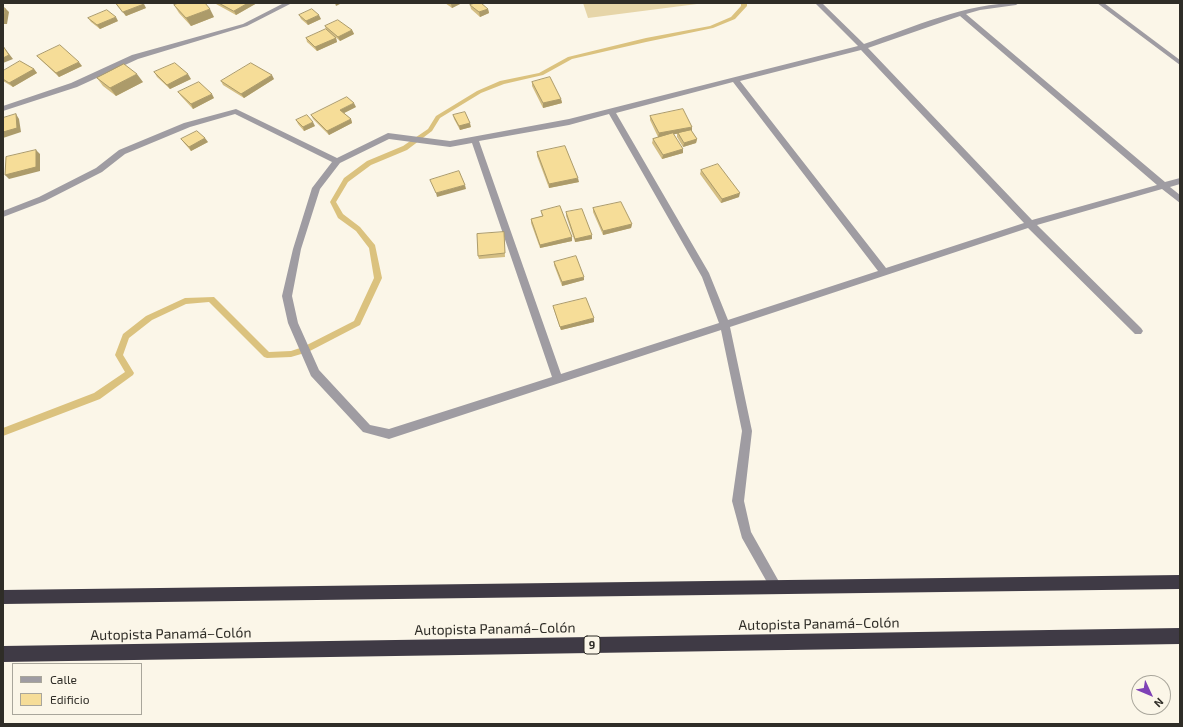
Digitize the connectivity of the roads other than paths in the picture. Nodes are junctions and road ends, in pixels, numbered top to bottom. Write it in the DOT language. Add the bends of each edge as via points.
graph roads {
  1 [pos="289,3"];
  2 [pos="818,3"];
  3 [pos="1016,3"];
  4 [pos="1100,3"];
  5 [pos="961,13"];
  6 [pos="863,47"];
  7 [pos="1180,62"];
  8 [pos="735,80"];
  9 [pos="3,109"];
  10 [pos="611,111"];
  11 [pos="475,140"];
  12 [pos="337,161"];
  13 [pos="1180,181"];
  14 [pos="1163,186"];
  15 [pos="1180,200"];
  16 [pos="3,214"];
  17 [pos="1030,224"];
  18 [pos="884,272"];
  19 [pos="725,325"];
  20 [pos="1138,330"];
  21 [pos="558,379"];
  22 [pos="1180,582"];
  23 [pos="776,587"];
  24 [pos="3,597"];
  25 [pos="1180,636"];
  26 [pos="3,654"];
  1 -- 9 [label="street" via="245,25 135,57 74,85"];
  2 -- 6 [label="street"];
  3 -- 5 [label="street"];
  4 -- 7 [label="street"];
  5 -- 6 [label="street"];
  5 -- 14 [label="street"];
  6 -- 8 [label="street"];
  6 -- 17 [label="street"];
  8 -- 10 [label="street"];
  8 -- 18 [label="street"];
  10 -- 11 [label="street"];
  10 -- 19 [label="street" via="706,276"];
  11 -- 12 [label="street" via="450,144 388,136"];
  11 -- 21 [label="street"];
  12 -- 16 [label="street" via="236,111 187,126 122,152 99,170 42,199"];
  12 -- 21 [label="street" via="316,188 297,249 287,296 293,323 315,373 367,429 389,434"];
  13 -- 14 [label="street"];
  14 -- 15 [label="street"];
  14 -- 17 [label="street"];
  17 -- 18 [label="street"];
  17 -- 20 [label="street"];
  18 -- 19 [label="street"];
  19 -- 21 [label="street"];
  19 -- 23 [label="street" via="747,431 738,501 746,534"];
  22 -- 23 [label="highway"];
  23 -- 24 [label="highway"];
  25 -- 26 [label="highway, Autopista Panamá–Colón / 9"];
}
